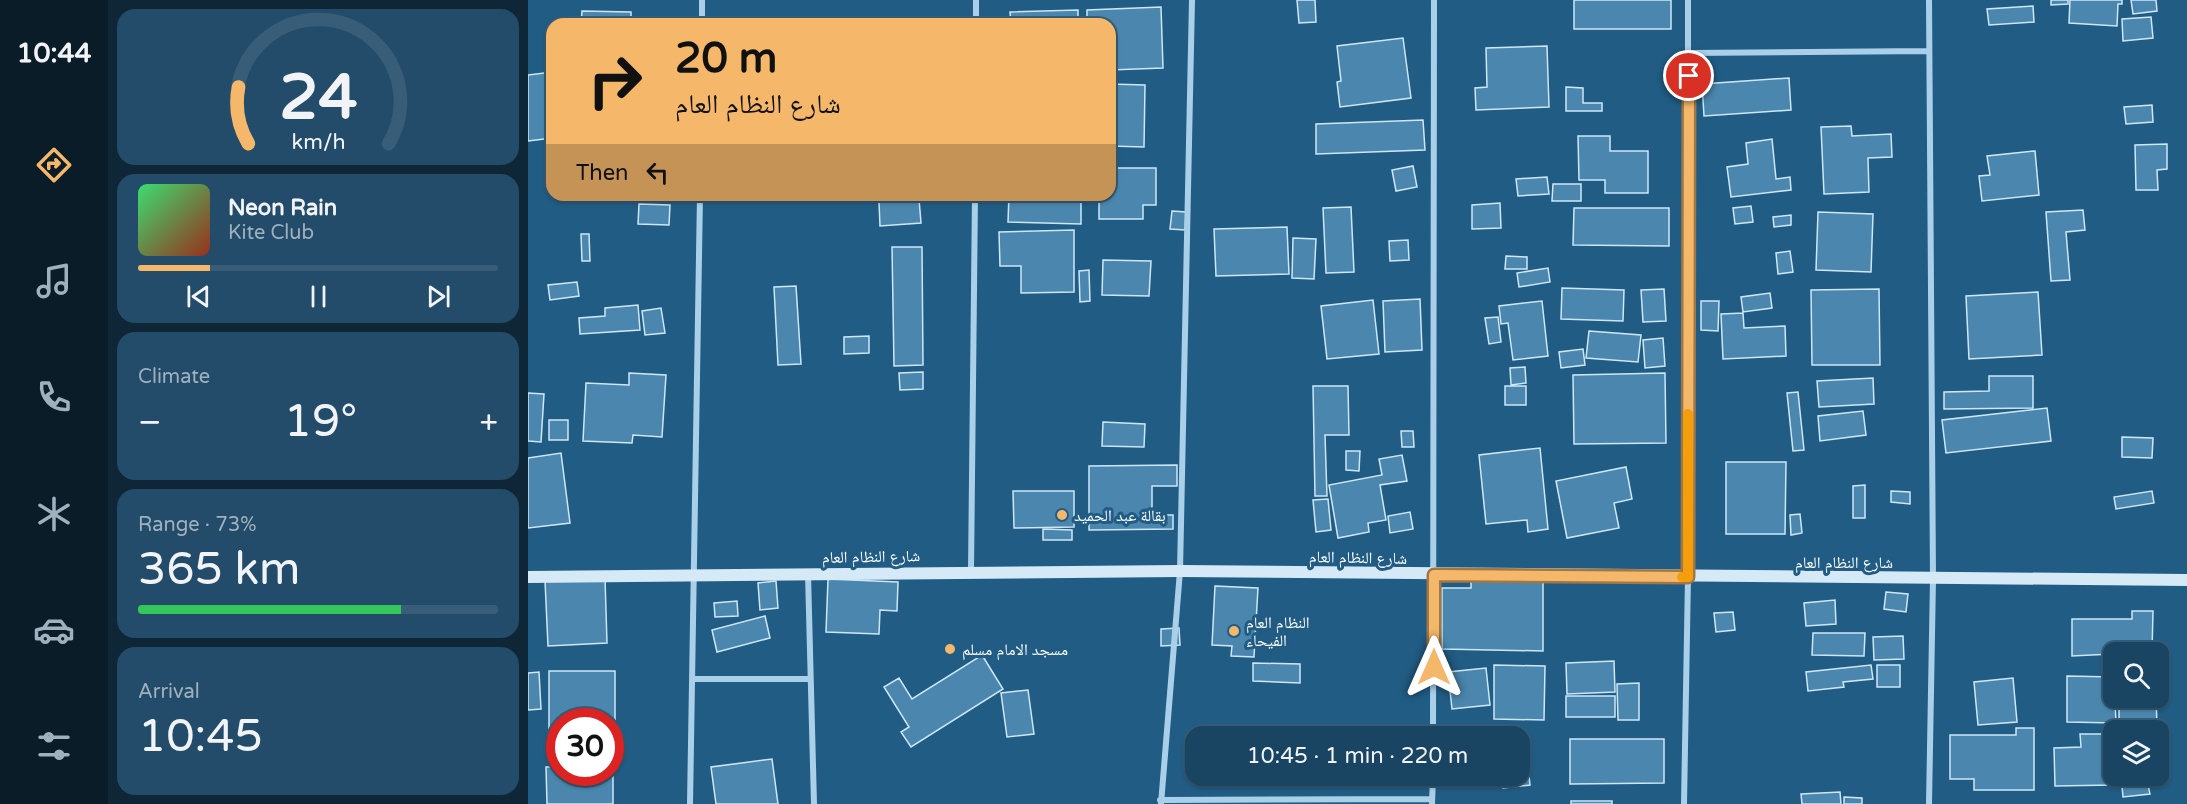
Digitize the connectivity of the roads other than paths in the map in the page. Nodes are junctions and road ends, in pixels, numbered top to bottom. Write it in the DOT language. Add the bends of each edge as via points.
graph roads {
  1 [pos="702,0"];
  2 [pos="976,0"];
  3 [pos="1192,0"];
  4 [pos="1434,0"];
  5 [pos="1688,0"];
  6 [pos="1929,0"];
  7 [pos="702,18"];
  8 [pos="976,18"];
  9 [pos="1929,51"];
  10 [pos="1689,52"];
  11 [pos="700,201"];
  12 [pos="975,201"];
  13 [pos="1180,571"];
  14 [pos="971,572"];
  15 [pos="808,573"];
  16 [pos="693,574"];
  17 [pos="1434,575"];
  18 [pos="528,577"];
  19 [pos="1688,577"];
  20 [pos="1934,579"];
  21 [pos="2187,580"];
  22 [pos="692,679"];
  23 [pos="810,679"];
  24 [pos="1433,726"];
  25 [pos="1433,786"];
  26 [pos="1432,801"];
  27 [pos="1161,802"];
  28 [pos="690,804"];
  29 [pos="814,804"];
  30 [pos="1684,804"];
  31 [pos="1929,804"];
  1 -- 7 [label="street"];
  2 -- 8 [label="street"];
  3 -- 13 [label="street"];
  4 -- 17 [label="street"];
  5 -- 10 [label="street"];
  6 -- 9 [label="street"];
  9 -- 10 [label="street"];
  9 -- 20 [label="street"];
  10 -- 19 [label="street"];
  11 -- 16 [label="street"];
  12 -- 14 [label="street"];
  13 -- 14 [label="street, شارع النظام العام"];
  13 -- 17 [label="street, شارع النظام العام"];
  13 -- 27 [label="street"];
  14 -- 15 [label="street, شارع النظام العام"];
  15 -- 16 [label="street, شارع النظام العام"];
  15 -- 23 [label="street"];
  16 -- 18 [label="street, شارع النظام العام"];
  16 -- 22 [label="street"];
  17 -- 19 [label="street, شارع النظام العام"];
  17 -- 24 [label="street"];
  19 -- 20 [label="street, شارع النظام العام"];
  19 -- 30 [label="street"];
  20 -- 21 [label="street, شارع النظام العام"];
  20 -- 31 [label="street"];
  22 -- 23 [label="street"];
  22 -- 28 [label="street"];
  23 -- 29 [label="street"];
  25 -- 26 [label="street"];
  26 -- 27 [label="street"];
}
